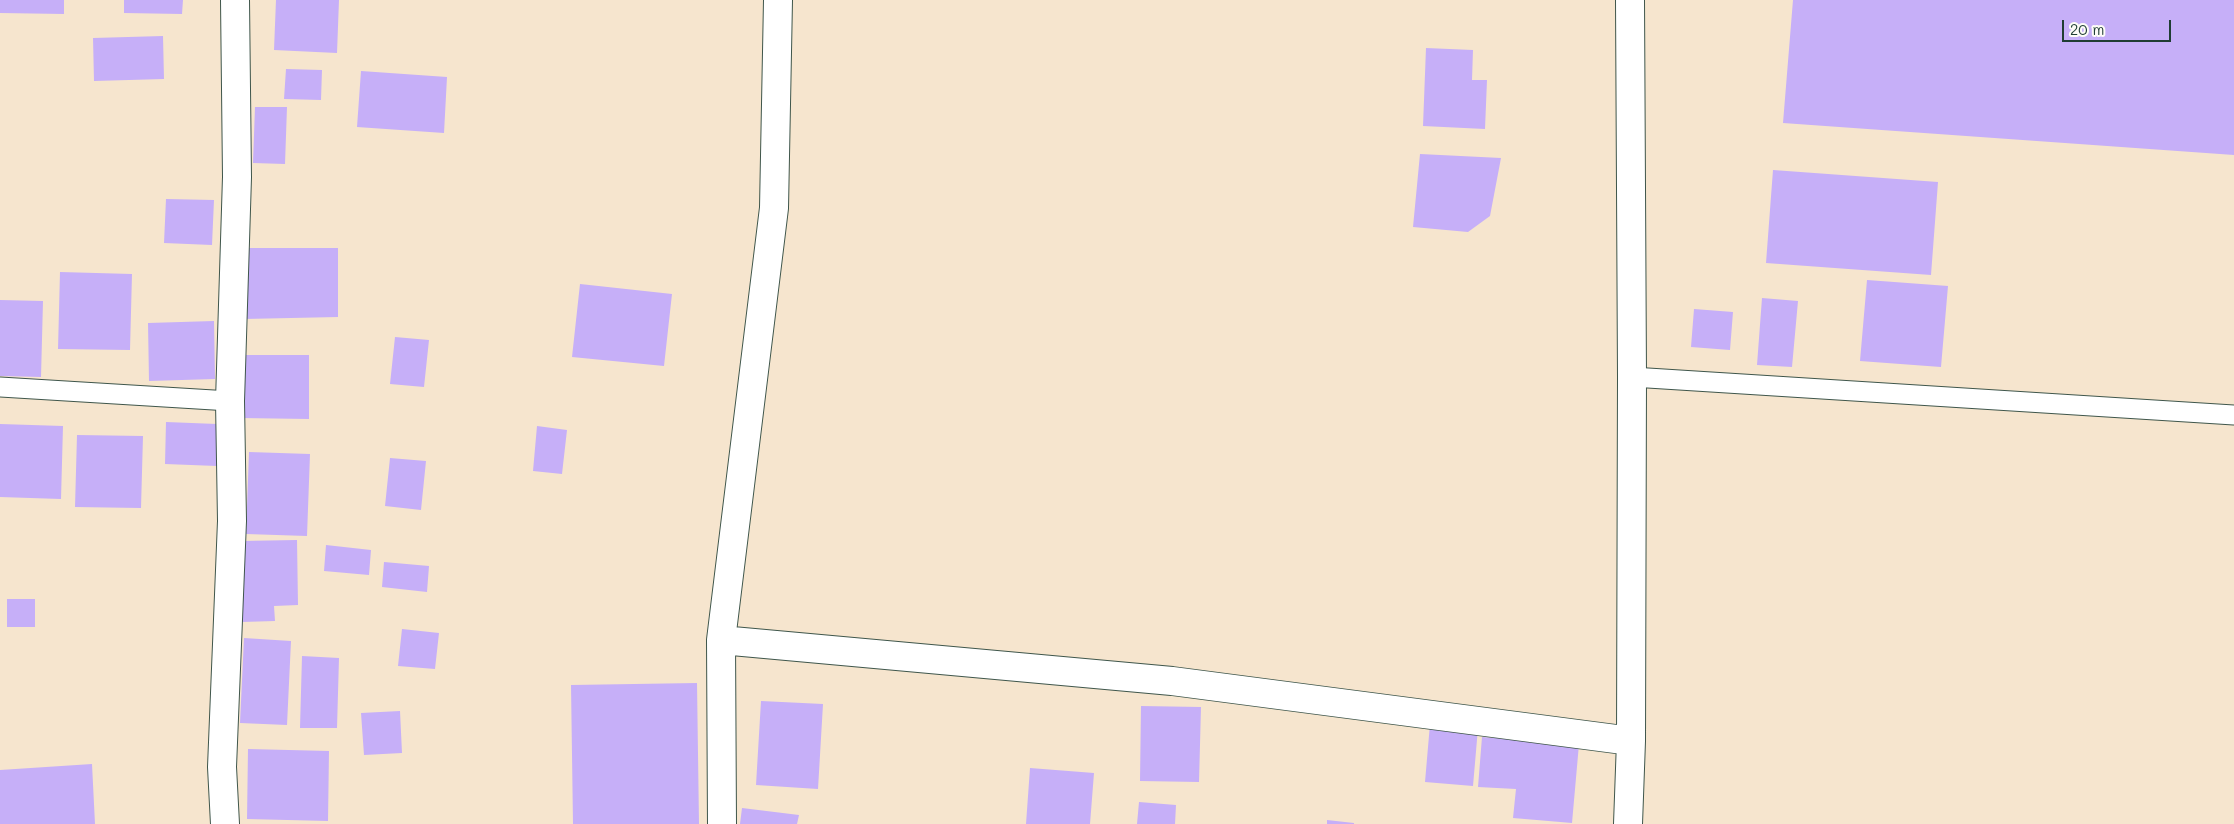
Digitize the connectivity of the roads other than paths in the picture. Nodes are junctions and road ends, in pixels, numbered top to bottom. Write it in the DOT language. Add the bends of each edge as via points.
graph roads {
  1 [pos="235,0"];
  2 [pos="778,0"];
  3 [pos="1630,0"];
  4 [pos="1632,377"];
  5 [pos="0,387"];
  6 [pos="230,401"];
  7 [pos="2234,415"];
  8 [pos="721,640"];
  9 [pos="1631,741"];
  10 [pos="225,824"];
  11 [pos="722,824"];
  12 [pos="1628,824"];
  1 -- 6 [label="street" via="237,177"];
  2 -- 8 [label="street" via="774,208"];
  3 -- 4 [label="street"];
  4 -- 7 [label="lane"];
  4 -- 9 [label="street"];
  5 -- 6 [label="lane"];
  6 -- 10 [label="street" via="232,521 222,767"];
  8 -- 9 [label="street" via="1172,681"];
  8 -- 11 [label="street"];
  9 -- 12 [label="street"];
}
